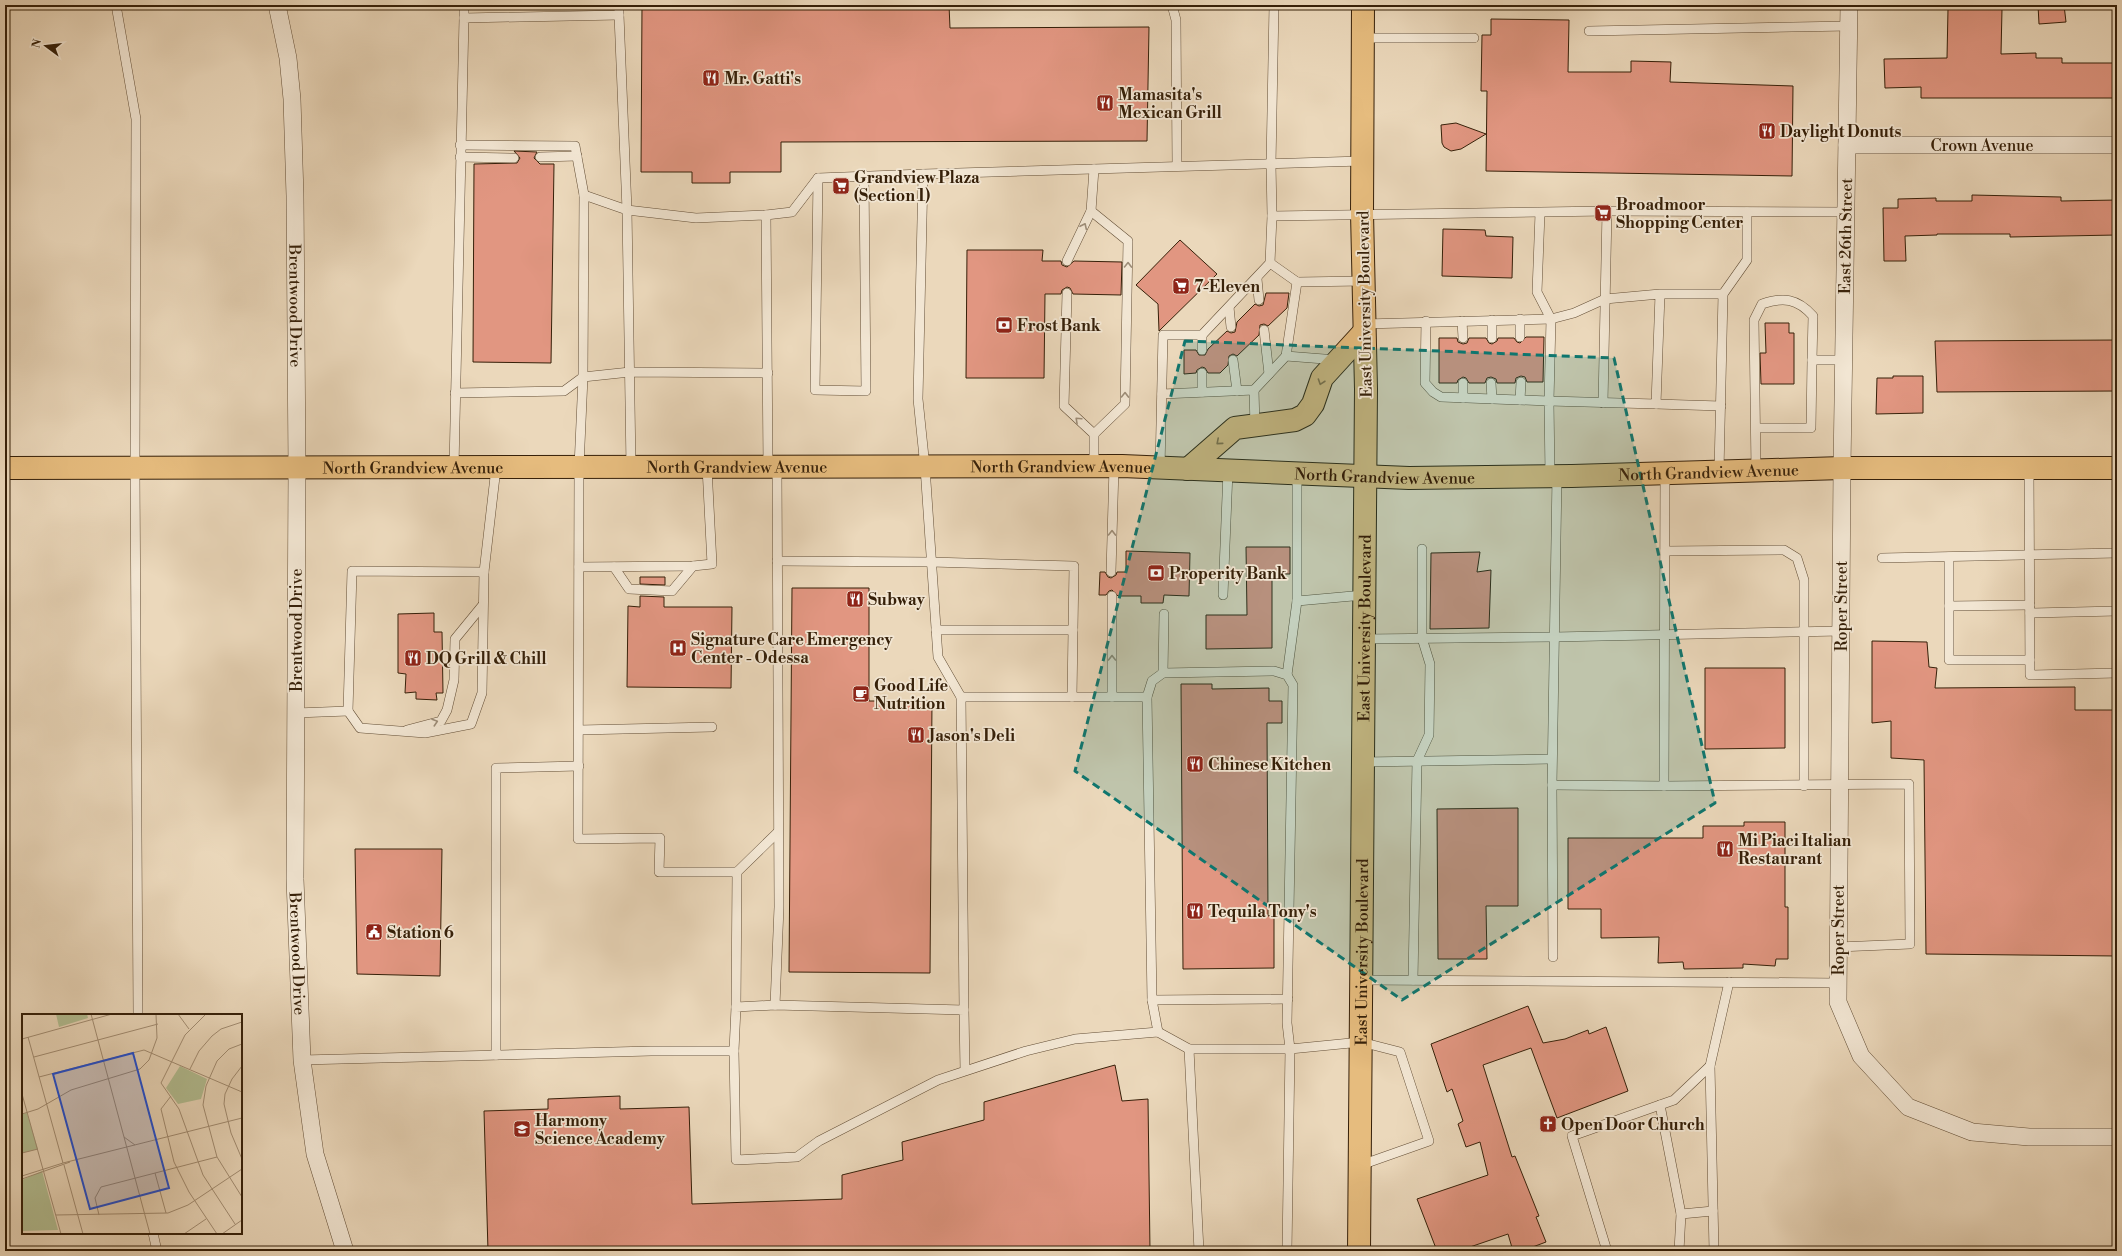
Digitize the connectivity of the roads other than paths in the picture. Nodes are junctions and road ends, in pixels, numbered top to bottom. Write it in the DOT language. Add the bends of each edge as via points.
graph roads {
  1 [pos="116,5"];
  2 [pos="277,5"];
  3 [pos="464,5"];
  4 [pos="619,5"];
  5 [pos="1172,5"];
  6 [pos="1274,5"];
  7 [pos="1363,5"];
  8 [pos="1849,5"];
  9 [pos="620,16"];
  10 [pos="464,18"];
  11 [pos="1849,26"];
  12 [pos="1589,31"];
  13 [pos="1363,38"];
  14 [pos="1474,38"];
  15 [pos="460,145"];
  16 [pos="1847,145"];
  17 [pos="2117,145"];
  18 [pos="577,156"];
  19 [pos="460,157"];
  20 [pos="540,157"];
  21 [pos="514,158"];
  22 [pos="1362,161"];
  23 [pos="1271,164"];
  24 [pos="1177,166"];
  25 [pos="1094,169"];
  26 [pos="923,174"];
  27 [pos="864,175"];
  28 [pos="818,178"];
  29 [pos="584,195"];
  30 [pos="627,210"];
  31 [pos="1091,211"];
  32 [pos="1607,212"];
  33 [pos="1748,212"];
  34 [pos="1845,212"];
  35 [pos="1362,213"];
  36 [pos="1540,213"];
  37 [pos="766,215"];
  38 [pos="1272,216"];
  39 [pos="1067,261"];
  40 [pos="1270,263"];
  41 [pos="1257,279"];
  42 [pos="1363,281"];
  43 [pos="1297,282"];
  44 [pos="1067,294"];
  45 [pos="1660,294"];
  46 [pos="1723,294"];
  47 [pos="1605,299"];
  48 [pos="1260,300"];
  49 [pos="1229,307"];
  50 [pos="1520,319"];
  51 [pos="1552,319"];
  52 [pos="1492,320"];
  53 [pos="1462,321"];
  54 [pos="1426,322"];
  55 [pos="1231,327"];
  56 [pos="1364,328"];
  57 [pos="1264,330"];
  58 [pos="1202,335"];
  59 [pos="1463,338"];
  60 [pos="1492,338"];
  61 [pos="1520,338"];
  62 [pos="1202,350"];
  63 [pos="1286,356"];
  64 [pos="1234,360"];
  65 [pos="1338,360"];
  66 [pos="1812,360"];
  67 [pos="1843,360"];
  68 [pos="630,372"];
  69 [pos="768,373"];
  70 [pos="1202,373"];
  71 [pos="1269,374"];
  72 [pos="583,377"];
  73 [pos="1521,382"];
  74 [pos="1463,383"];
  75 [pos="1491,383"];
  76 [pos="1254,390"];
  77 [pos="1237,391"];
  78 [pos="1202,392"];
  79 [pos="455,393"];
  80 [pos="1162,394"];
  81 [pos="1464,398"];
  82 [pos="1492,399"];
  83 [pos="1520,400"];
  84 [pos="1548,401"];
  85 [pos="1603,403"];
  86 [pos="1656,404"];
  87 [pos="1721,406"];
  88 [pos="1255,427"];
  89 [pos="1756,428"];
  90 [pos="1094,434"];
  91 [pos="1104,466"];
  92 [pos="454,467"];
  93 [pos="580,467"];
  94 [pos="631,467"];
  95 [pos="708,467"];
  96 [pos="772,467"];
  97 [pos="925,467"];
  98 [pos="5,468"];
  99 [pos="135,468"];
  100 [pos="297,468"];
  101 [pos="496,468"];
  102 [pos="1160,468"];
  103 [pos="1842,468"];
  104 [pos="2029,468"];
  105 [pos="2117,468"];
  106 [pos="1188,469"];
  107 [pos="1756,470"];
  108 [pos="1228,471"];
  109 [pos="1719,471"];
  110 [pos="1665,473"];
  111 [pos="1297,474"];
  112 [pos="1553,476"];
  113 [pos="1365,478"];
  114 [pos="1422,549"];
  115 [pos="1665,551"];
  116 [pos="2117,553"];
  117 [pos="2029,556"];
  118 [pos="1949,557"];
  119 [pos="1882,558"];
  120 [pos="777,561"];
  121 [pos="931,562"];
  122 [pos="693,566"];
  123 [pos="579,567"];
  124 [pos="614,567"];
  125 [pos="484,572"];
  126 [pos="1111,572"];
  127 [pos="1223,595"];
  128 [pos="1364,595"];
  129 [pos="1112,596"];
  130 [pos="1297,601"];
  131 [pos="482,606"];
  132 [pos="1949,606"];
  133 [pos="2030,609"];
  134 [pos="2117,611"];
  135 [pos="1164,614"];
  136 [pos="936,630"];
  137 [pos="1073,630"];
  138 [pos="1841,631"];
  139 [pos="1806,632"];
  140 [pos="1665,634"];
  141 [pos="1422,638"];
  142 [pos="1554,638"];
  143 [pos="1364,639"];
  144 [pos="2030,660"];
  145 [pos="1163,673"];
  146 [pos="2117,673"];
  147 [pos="1286,675"];
  148 [pos="1112,696"];
  149 [pos="961,697"];
  150 [pos="1072,697"];
  151 [pos="1147,697"];
  152 [pos="348,711"];
  153 [pos="296,713"];
  154 [pos="712,727"];
  155 [pos="579,730"];
  156 [pos="398,732"];
  157 [pos="1551,759"];
  158 [pos="1418,761"];
  159 [pos="1363,762"];
  160 [pos="579,766"];
  161 [pos="1552,785"];
  162 [pos="1664,786"];
  163 [pos="1804,786"];
  164 [pos="1839,786"];
  165 [pos="778,832"];
  166 [pos="737,872"];
  167 [pos="1838,947"];
  168 [pos="1553,957"];
  169 [pos="1361,980"];
  170 [pos="1414,980"];
  171 [pos="1729,982"];
  172 [pos="1838,983"];
  173 [pos="1288,998"];
  174 [pos="1152,1000"];
  175 [pos="775,1005"];
  176 [pos="736,1007"];
  177 [pos="964,1010"];
  178 [pos="138,1014"];
  179 [pos="1158,1032"];
  180 [pos="1361,1042"];
  181 [pos="1189,1049"];
  182 [pos="1290,1049"];
  183 [pos="734,1050"];
  184 [pos="496,1054"];
  185 [pos="302,1060"];
  186 [pos="1710,1066"];
  187 [pos="965,1071"];
  188 [pos="1660,1105"];
  189 [pos="2117,1137"];
  190 [pos="1360,1165"];
  191 [pos="1713,1211"];
  192 [pos="1681,1214"];
  193 [pos="153,1234"];
  194 [pos="157,1251"];
  195 [pos="345,1251"];
  196 [pos="1199,1251"];
  197 [pos="1287,1251"];
  198 [pos="1359,1251"];
  199 [pos="1607,1251"];
  200 [pos="1679,1251"];
  201 [pos="1714,1251"];
  1 -- 99 [label="lane" via="136,119"];
  2 -- 100 [label="street, Brentwood Drive" via="288,58 292,99"];
  3 -- 10 [label="lane"];
  4 -- 9 [label="lane"];
  5 -- 24 [label="lane" via="1176,20"];
  6 -- 23 [label="lane"];
  7 -- 13 [label="main road, East University Boulevard"];
  8 -- 11 [label="street, East 26th Street"];
  9 -- 10 [label="lane"];
  9 -- 30 [label="lane"];
  10 -- 15 [label="lane"];
  11 -- 12 [label="lane"];
  11 -- 16 [label="street, East 26th Street"];
  13 -- 14 [label="lane"];
  13 -- 22 [label="main road, East University Boulevard"];
  15 -- 18 [label="lane" via="575,146"];
  15 -- 19 [label="lane"];
  16 -- 17 [label="street, Crown Avenue"];
  16 -- 34 [label="street, East 26th Street"];
  18 -- 20 [label="lane"];
  18 -- 29 [label="lane"];
  19 -- 21 [label="lane"];
  19 -- 79 [label="lane"];
  22 -- 23 [label="lane"];
  22 -- 35 [label="main road, East University Boulevard"];
  23 -- 24 [label="lane"];
  23 -- 38 [label="lane"];
  24 -- 25 [label="lane"];
  25 -- 26 [label="lane"];
  25 -- 31 [label="lane"];
  26 -- 27 [label="lane"];
  26 -- 97 [label="lane" via="918,399"];
  27 -- 28 [label="lane"];
  27 -- 28 [label="lane" via="866,391 815,390"];
  28 -- 37 [label="lane" via="792,212"];
  29 -- 30 [label="lane"];
  29 -- 72 [label="lane"];
  30 -- 37 [label="lane" via="696,218"];
  30 -- 68 [label="lane"];
  39 -- 31 [label="lane, one-way"];
  90 -- 31 [label="lane, one-way" via="1125,404 1128,241"];
  32 -- 33 [label="lane"];
  32 -- 36 [label="lane"];
  32 -- 47 [label="lane"];
  33 -- 34 [label="lane"];
  33 -- 46 [label="lane" via="1747,260"];
  34 -- 67 [label="street, East 26th Street"];
  35 -- 36 [label="lane"];
  35 -- 38 [label="lane"];
  35 -- 42 [label="main road, East University Boulevard"];
  36 -- 51 [label="lane" via="1537,292"];
  37 -- 69 [label="lane"];
  38 -- 40 [label="lane"];
  40 -- 41 [label="lane"];
  40 -- 43 [label="lane"];
  41 -- 48 [label="lane"];
  41 -- 49 [label="lane"];
  42 -- 43 [label="lane"];
  42 -- 56 [label="main road, East University Boulevard"];
  43 -- 63 [label="lane"];
  90 -- 44 [label="lane, one-way" via="1064,406"];
  45 -- 46 [label="lane"];
  45 -- 47 [label="lane"];
  45 -- 86 [label="lane"];
  46 -- 87 [label="lane"];
  47 -- 51 [label="lane" via="1574,313"];
  47 -- 85 [label="lane"];
  49 -- 55 [label="lane"];
  49 -- 58 [label="lane"];
  50 -- 51 [label="lane"];
  50 -- 52 [label="lane"];
  50 -- 61 [label="lane"];
  51 -- 84 [label="lane"];
  52 -- 53 [label="lane"];
  52 -- 60 [label="lane"];
  53 -- 54 [label="lane"];
  53 -- 59 [label="lane"];
  54 -- 56 [label="lane"];
  54 -- 81 [label="lane" via="1425,383 1441,397"];
  56 -- 65 [label="main road"];
  56 -- 113 [label="main road, East University Boulevard"];
  57 -- 71 [label="lane"];
  58 -- 62 [label="lane"];
  58 -- 80 [label="lane" via="1163,335"];
  63 -- 65 [label="lane"];
  63 -- 71 [label="lane"];
  64 -- 77 [label="lane"];
  65 -- 88 [label="main road, one-way" via="1322,378 1313,404 1305,415 1295,420"];
  66 -- 67 [label="lane"];
  66 -- 89 [label="lane" via="1811,428"];
  66 -- 89 [label="lane" via="1813,316 1805,307 1778,299 1762,304 1754,320"];
  67 -- 103 [label="street, East 26th Street"];
  68 -- 69 [label="lane"];
  68 -- 72 [label="lane"];
  68 -- 94 [label="lane"];
  69 -- 96 [label="lane"];
  70 -- 78 [label="lane"];
  71 -- 76 [label="lane"];
  72 -- 79 [label="lane" via="564,391"];
  72 -- 93 [label="lane"];
  73 -- 83 [label="lane"];
  74 -- 81 [label="lane"];
  75 -- 82 [label="lane"];
  76 -- 77 [label="lane"];
  76 -- 88 [label="lane"];
  77 -- 78 [label="lane"];
  78 -- 80 [label="lane"];
  79 -- 92 [label="lane"];
  80 -- 102 [label="lane"];
  81 -- 82 [label="lane"];
  82 -- 83 [label="lane"];
  83 -- 84 [label="lane"];
  84 -- 85 [label="lane"];
  84 -- 112 [label="lane"];
  85 -- 86 [label="lane"];
  86 -- 87 [label="lane"];
  87 -- 109 [label="lane"];
  88 -- 106 [label="main road, one-way" via="1235,428"];
  89 -- 107 [label="lane"];
  90 -- 91 [label="lane"];
  91 -- 97 [label="main road, North Grandview Avenue"];
  91 -- 102 [label="main road, North Grandview Avenue"];
  126 -- 91 [label="lane, one-way"];
  92 -- 100 [label="main road, North Grandview Avenue"];
  92 -- 101 [label="main road, North Grandview Avenue"];
  93 -- 94 [label="main road, North Grandview Avenue"];
  93 -- 101 [label="main road, North Grandview Avenue"];
  93 -- 123 [label="lane"];
  94 -- 95 [label="main road, North Grandview Avenue"];
  95 -- 96 [label="main road, North Grandview Avenue"];
  95 -- 122 [label="lane" via="712,564"];
  96 -- 97 [label="main road, North Grandview Avenue"];
  96 -- 120 [label="lane"];
  97 -- 121 [label="lane"];
  98 -- 99 [label="main road, North Grandview Avenue"];
  99 -- 100 [label="main road, North Grandview Avenue"];
  99 -- 178 [label="lane"];
  100 -- 153 [label="street, Brentwood Drive"];
  101 -- 125 [label="lane"];
  102 -- 106 [label="main road, North Grandview Avenue"];
  103 -- 104 [label="main road, North Grandview Avenue"];
  103 -- 107 [label="main road, North Grandview Avenue"];
  103 -- 138 [label="street, Roper Street"];
  104 -- 105 [label="main road, North Grandview Avenue"];
  104 -- 117 [label="lane"];
  106 -- 108 [label="main road, North Grandview Avenue"];
  107 -- 109 [label="main road, North Grandview Avenue"];
  108 -- 111 [label="main road, North Grandview Avenue"];
  108 -- 127 [label="lane"];
  109 -- 110 [label="main road, North Grandview Avenue"];
  110 -- 112 [label="main road, North Grandview Avenue"];
  110 -- 115 [label="lane"];
  111 -- 113 [label="main road, North Grandview Avenue"];
  111 -- 130 [label="lane"];
  112 -- 113 [label="main road, North Grandview Avenue"];
  112 -- 142 [label="lane"];
  113 -- 128 [label="main road, East University Boulevard"];
  114 -- 141 [label="lane"];
  115 -- 139 [label="lane" via="1784,550 1797,558 1804,580"];
  115 -- 140 [label="lane"];
  116 -- 117 [label="lane"];
  117 -- 118 [label="lane"];
  117 -- 133 [label="lane"];
  118 -- 119 [label="lane"];
  118 -- 132 [label="lane"];
  120 -- 121 [label="lane"];
  120 -- 165 [label="lane"];
  121 -- 136 [label="lane"];
  121 -- 137 [label="lane" via="1074,566"];
  122 -- 124 [label="lane"];
  122 -- 124 [label="lane" via="672,592 629,590"];
  123 -- 124 [label="lane"];
  123 -- 155 [label="lane"];
  125 -- 131 [label="lane"];
  125 -- 152 [label="lane" via="352,571"];
  128 -- 130 [label="lane"];
  128 -- 143 [label="main road, East University Boulevard"];
  148 -- 129 [label="lane, one-way"];
  130 -- 147 [label="lane"];
  156 -- 131 [label="lane, one-way" via="441,721 447,710 454,680 455,639"];
  131 -- 156 [label="lane" via="482,693 471,724 425,734"];
  132 -- 133 [label="lane"];
  132 -- 144 [label="lane" via="1949,660"];
  133 -- 134 [label="lane"];
  133 -- 144 [label="lane"];
  135 -- 145 [label="lane"];
  136 -- 137 [label="lane"];
  136 -- 149 [label="lane" via="938,657"];
  137 -- 150 [label="lane"];
  138 -- 139 [label="lane"];
  138 -- 164 [label="street, Roper Street"];
  139 -- 140 [label="lane"];
  139 -- 163 [label="lane"];
  140 -- 142 [label="lane"];
  140 -- 162 [label="lane"];
  141 -- 142 [label="lane"];
  141 -- 143 [label="lane"];
  141 -- 158 [label="lane" via="1430,664 1429,735"];
  142 -- 157 [label="lane"];
  143 -- 159 [label="main road, East University Boulevard"];
  144 -- 146 [label="lane" via="2030,675"];
  145 -- 147 [label="lane" via="1274,671"];
  145 -- 151 [label="lane" via="1152,681"];
  147 -- 173 [label="lane" via="1293,685"];
  148 -- 150 [label="lane"];
  148 -- 151 [label="lane"];
  149 -- 150 [label="lane"];
  149 -- 177 [label="lane"];
  151 -- 174 [label="lane"];
  152 -- 153 [label="lane"];
  152 -- 156 [label="lane" via="360,728"];
  153 -- 185 [label="street, Brentwood Drive" via="296,879"];
  154 -- 155 [label="lane"];
  155 -- 160 [label="lane"];
  157 -- 158 [label="lane"];
  157 -- 161 [label="lane"];
  158 -- 159 [label="lane"];
  158 -- 170 [label="lane"];
  159 -- 169 [label="main road, East University Boulevard"];
  160 -- 166 [label="lane" via="578,839 660,838 659,872"];
  160 -- 184 [label="lane" via="496,768"];
  161 -- 162 [label="lane"];
  161 -- 168 [label="lane"];
  162 -- 163 [label="lane"];
  163 -- 164 [label="lane"];
  164 -- 167 [label="street, Roper Street"];
  164 -- 167 [label="lane" via="1909,784 1910,944"];
  165 -- 166 [label="lane"];
  165 -- 175 [label="lane" via="779,907"];
  166 -- 176 [label="lane"];
  167 -- 172 [label="street, Roper Street"];
  169 -- 170 [label="lane"];
  169 -- 180 [label="main road, East University Boulevard"];
  170 -- 171 [label="lane"];
  171 -- 172 [label="lane"];
  171 -- 186 [label="lane"];
  172 -- 189 [label="street, Roper Street" via="1838,1002 1862,1056 1908,1107 1972,1132 2029,1137"];
  173 -- 174 [label="lane"];
  173 -- 182 [label="lane"];
  174 -- 179 [label="lane"];
  175 -- 176 [label="lane"];
  175 -- 177 [label="lane"];
  176 -- 183 [label="lane"];
  177 -- 187 [label="lane"];
  179 -- 181 [label="lane"];
  179 -- 187 [label="lane" via="1075,1039 1026,1051"];
  180 -- 182 [label="lane"];
  180 -- 190 [label="main road, East University Boulevard"];
  180 -- 190 [label="lane" via="1400,1052 1429,1141"];
  181 -- 182 [label="lane"];
  181 -- 196 [label="lane"];
  182 -- 197 [label="lane"];
  183 -- 184 [label="lane"];
  183 -- 187 [label="lane" via="736,1160 797,1157 819,1141 938,1080"];
  184 -- 185 [label="lane"];
  185 -- 195 [label="street, Brentwood Drive" via="315,1154"];
  186 -- 188 [label="lane" via="1674,1100"];
  186 -- 191 [label="lane"];
  188 -- 192 [label="lane"];
  188 -- 199 [label="lane" via="1572,1136"];
  190 -- 198 [label="main road, East University Boulevard"];
  191 -- 192 [label="lane"];
  191 -- 201 [label="lane"];
  192 -- 200 [label="lane"];
  193 -- 194 [label="lane"];
}
